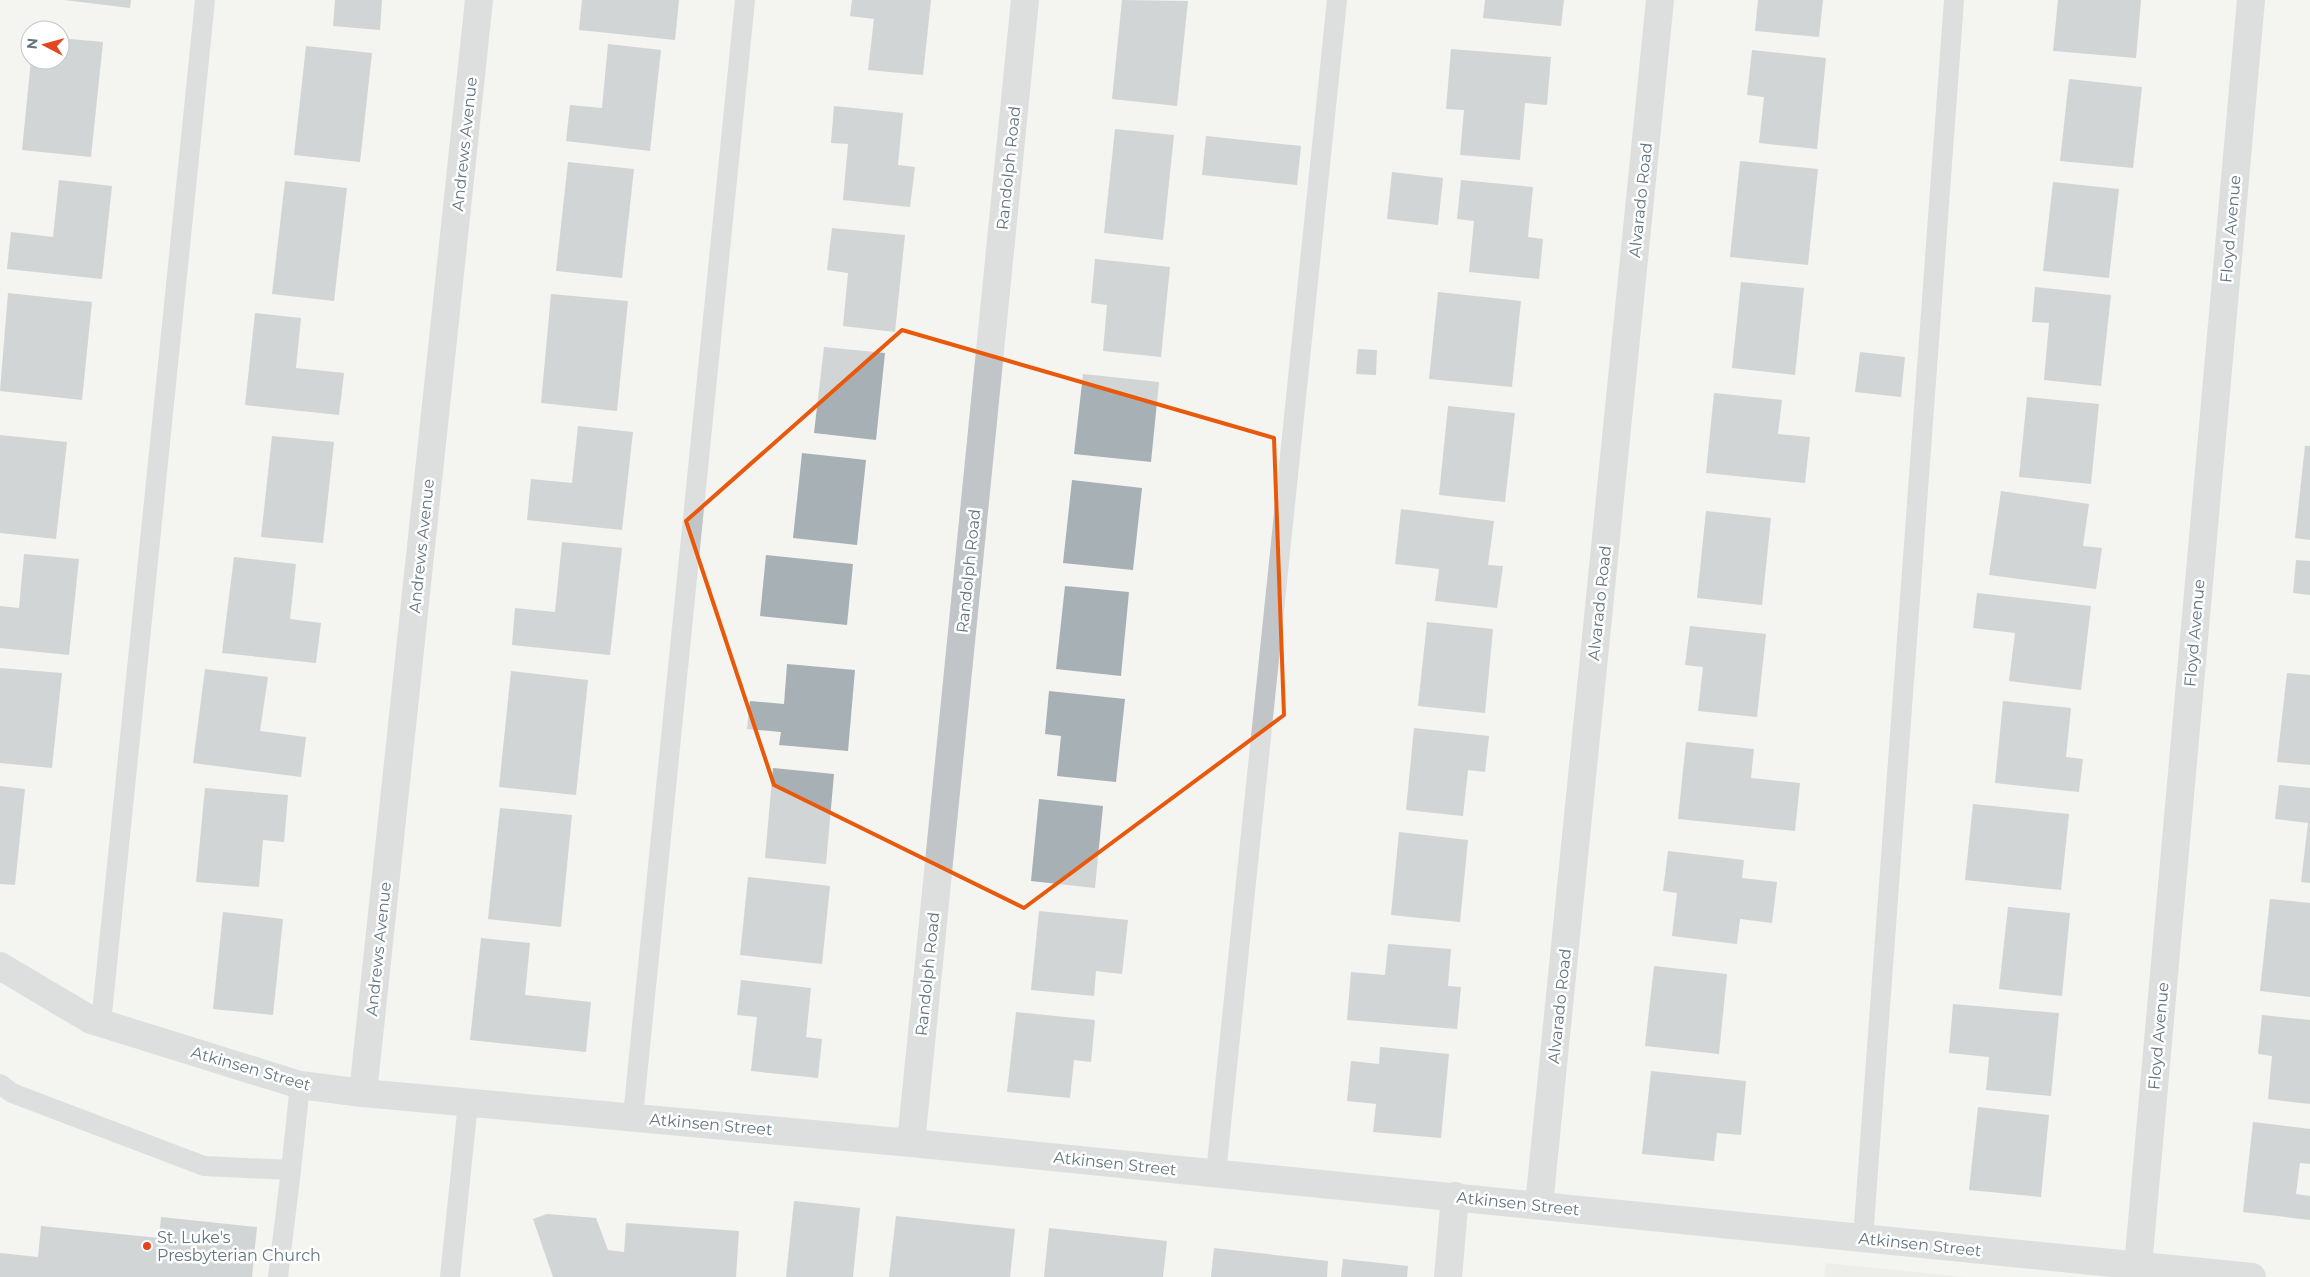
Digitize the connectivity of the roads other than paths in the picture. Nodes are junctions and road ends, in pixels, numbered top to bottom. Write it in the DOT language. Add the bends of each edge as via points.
graph roads {
  1 [pos="205,0"];
  2 [pos="479,0"];
  3 [pos="745,0"];
  4 [pos="1025,0"];
  5 [pos="1337,0"];
  6 [pos="1660,0"];
  7 [pos="1954,0"];
  8 [pos="2251,0"];
  9 [pos="0,966"];
  10 [pos="101,1024"];
  11 [pos="0,1084"];
  12 [pos="300,1085"];
  13 [pos="363,1093"];
  14 [pos="468,1102"];
  15 [pos="633,1116"];
  16 [pos="910,1143"];
  17 [pos="291,1170"];
  18 [pos="1216,1173"];
  19 [pos="1455,1196"];
  20 [pos="1538,1205"];
  21 [pos="1863,1238"];
  22 [pos="2133,1269"];
  23 [pos="278,1277"];
  24 [pos="450,1277"];
  25 [pos="1448,1277"];
  26 [pos="2252,1277"];
  1 -- 10 [label="lane"];
  2 -- 13 [label="street, Andrews Avenue"];
  3 -- 15 [label="lane"];
  4 -- 16 [label="street, Randolph Road"];
  5 -- 18 [label="lane"];
  6 -- 20 [label="street, Alvarado Road"];
  7 -- 21 [label="lane"];
  8 -- 22 [label="street, Floyd Avenue"];
  9 -- 10 [label="street, Atkinsen Street"];
  10 -- 12 [label="street, Atkinsen Street"];
  11 -- 17 [label="lane" via="12,1092 204,1166"];
  12 -- 13 [label="street, Atkinsen Street"];
  12 -- 17 [label="lane"];
  13 -- 14 [label="street, Atkinsen Street"];
  14 -- 15 [label="street, Atkinsen Street"];
  14 -- 24 [label="lane"];
  15 -- 16 [label="street, Atkinsen Street"];
  16 -- 18 [label="street, Atkinsen Street"];
  17 -- 23 [label="lane"];
  18 -- 19 [label="street, Atkinsen Street"];
  19 -- 20 [label="street, Atkinsen Street"];
  19 -- 25 [label="street"];
  20 -- 21 [label="street, Atkinsen Street"];
  21 -- 22 [label="street, Atkinsen Street"];
  22 -- 26 [label="street, Atkinsen Street"];
}
